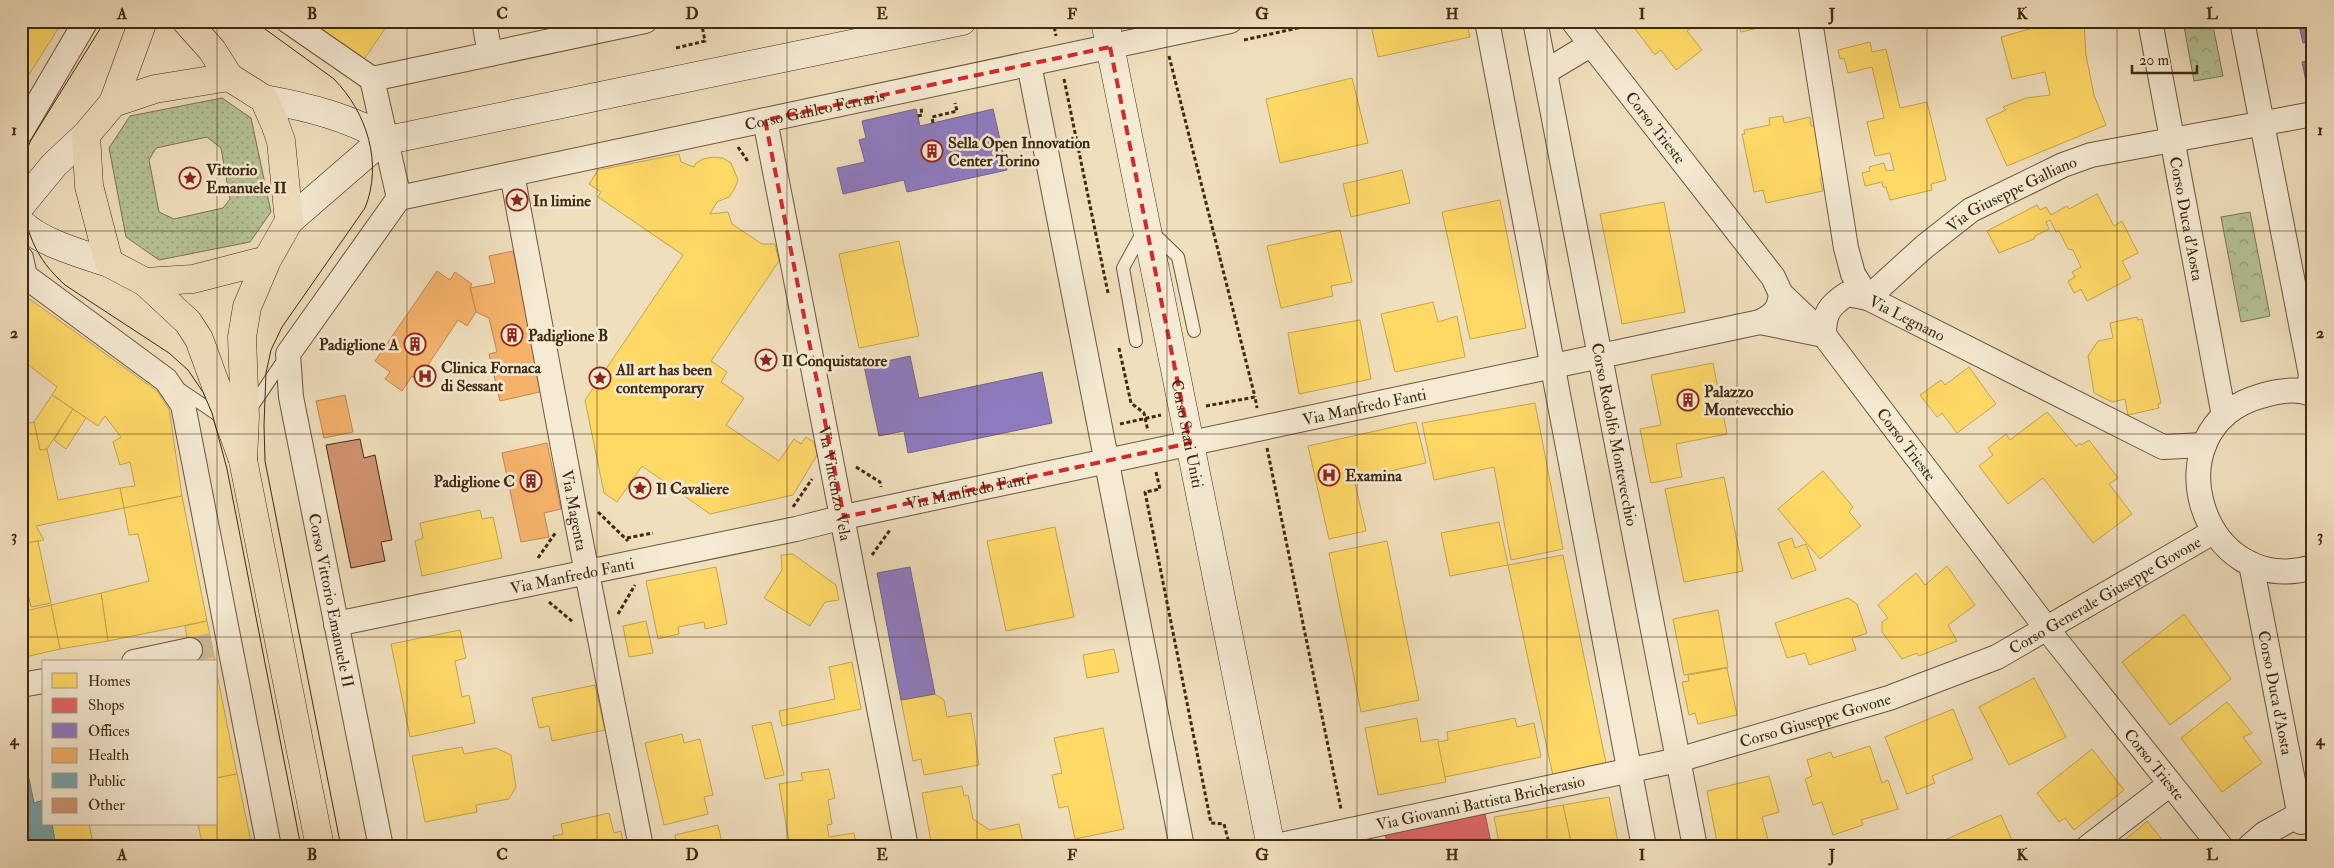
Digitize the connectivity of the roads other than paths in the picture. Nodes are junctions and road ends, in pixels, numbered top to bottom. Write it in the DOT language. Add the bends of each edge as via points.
graph roads {
  1 [pos="86,21"];
  2 [pos="143,21"];
  3 [pos="186,21"];
  4 [pos="288,21"];
  5 [pos="484,21"];
  6 [pos="645,21"];
  7 [pos="962,21"];
  8 [pos="1486,21"];
  9 [pos="1535,21"];
  10 [pos="1573,21"];
  11 [pos="1810,21"];
  12 [pos="2150,21"];
  13 [pos="2242,21"];
  14 [pos="1232,31"];
  15 [pos="1108,34"];
  16 [pos="1590,45"];
  17 [pos="490,54"];
  18 [pos="1029,64"];
  19 [pos="1545,72"];
  20 [pos="229,78"];
  21 [pos="372,79"];
  22 [pos="264,98"];
  23 [pos="113,103"];
  24 [pos="2313,114"];
  25 [pos="765,120"];
  26 [pos="2261,124"];
  27 [pos="21,132"];
  28 [pos="86,135"];
  29 [pos="388,140"];
  30 [pos="2173,141"];
  31 [pos="512,174"];
  32 [pos="399,198"];
  33 [pos="21,205"];
  34 [pos="289,221"];
  35 [pos="21,223"];
  36 [pos="1146,226"];
  37 [pos="267,260"];
  38 [pos="109,263"];
  39 [pos="23,270"];
  40 [pos="145,282"];
  41 [pos="1781,294"];
  42 [pos="1868,298"];
  43 [pos="1760,322"];
  44 [pos="1194,331"];
  45 [pos="1824,335"];
  46 [pos="1136,341"];
  47 [pos="288,354"];
  48 [pos="1600,355"];
  49 [pos="1553,365"];
  50 [pos="166,380"];
  51 [pos="2310,394"];
  52 [pos="2224,416"];
  53 [pos="236,419"];
  54 [pos="1190,443"];
  55 [pos="2204,445"];
  56 [pos="1107,461"];
  57 [pos="844,516"];
  58 [pos="2213,532"];
  59 [pos="2252,564"];
  60 [pos="2313,567"];
  61 [pos="588,570"];
  62 [pos="336,624"];
  63 [pos="2047,629"];
  64 [pos="210,646"];
  65 [pos="1997,657"];
  66 [pos="144,660"];
  67 [pos="214,660"];
  68 [pos="218,673"];
  69 [pos="42,681"];
  70 [pos="21,685"];
  71 [pos="1678,760"];
  72 [pos="1630,771"];
  73 [pos="2170,784"];
  74 [pos="2305,814"];
  75 [pos="269,847"];
  76 [pos="320,847"];
  77 [pos="381,847"];
  78 [pos="641,847"];
  79 [pos="906,847"];
  80 [pos="1182,847"];
  81 [pos="1271,847"];
  82 [pos="1644,847"];
  83 [pos="1695,847"];
  84 [pos="2088,847"];
  85 [pos="2220,847"];
  86 [pos="2249,847"];
  1 -- 27 [label="street"];
  2 -- 23 [label="main road"];
  3 -- 20 [label="main road" via="212,50"];
  4 -- 21 [label="street"];
  5 -- 17 [label="street"];
  6 -- 17 [label="street"];
  7 -- 29 [label="main road"];
  8 -- 49 [label="street"];
  9 -- 19 [label="street, Corso Rodolfo Montevecchio"];
  10 -- 16 [label="street, Corso Trieste"];
  11 -- 42 [label="street, Via Legnano" via="1846,248 1853,274"];
  12 -- 30 [label="street, Corso Duca d'Aosta"];
  13 -- 26 [label="street"];
  14 -- 15 [label="street, Corso Galileo Ferraris"];
  15 -- 18 [label="street, Corso Galileo Ferraris"];
  15 -- 36 [label="main road, Corso Stati Uniti"];
  16 -- 19 [label="street"];
  16 -- 41 [label="street, Corso Trieste" via="1773,277"];
  17 -- 21 [label="street"];
  18 -- 25 [label="street, Corso Galileo Ferraris"];
  18 -- 56 [label="street"];
  19 -- 48 [label="street, Corso Rodolfo Montevecchio"];
  20 -- 22 [label="main road"];
  20 -- 23 [label="main road" via="155,90"];
  21 -- 29 [label="street"];
  22 -- 29 [label="main road" via="317,109 366,127"];
  22 -- 34 [label="main road" via="280,141"];
  23 -- 28 [label="main road"];
  24 -- 26 [label="street, Via Giuseppe Galliano"];
  25 -- 31 [label="street, Corso Galileo Ferraris"];
  25 -- 57 [label="street, Via Vincenzo Vela"];
  26 -- 30 [label="street, Via Giuseppe Galliano"];
  26 -- 51 [label="street" via="2311,375"];
  28 -- 33 [label="main road" via="54,165"];
  28 -- 38 [label="main road" via="90,186"];
  29 -- 32 [label="street"];
  29 -- 34 [label="main road" via="370,150"];
  30 -- 42 [label="street, Via Giuseppe Galliano" via="2091,155 2063,165 1971,210"];
  30 -- 52 [label="street, Corso Duca d'Aosta"];
  31 -- 32 [label="street, Corso Galileo Ferraris"];
  31 -- 61 [label="street, Via Magenta"];
  32 -- 47 [label="street"];
  34 -- 37 [label="main road"];
  35 -- 38 [label="main road" via="62,247"];
  36 -- 44 [label="lane" via="1178,257"];
  36 -- 46 [label="lane" via="1123,268"];
  36 -- 54 [label="main road, Corso Stati Uniti"];
  37 -- 40 [label="main road" via="193,279"];
  37 -- 53 [label="main road" via="247,307"];
  38 -- 40 [label="main road"];
  39 -- 50 [label="street"];
  40 -- 53 [label="main road" via="188,322"];
  41 -- 43 [label="street" via="1779,308 1773,316"];
  41 -- 45 [label="street, Corso Trieste"];
  42 -- 45 [label="street" via="1847,294 1832,304 1824,321"];
  42 -- 55 [label="street, Via Legnano" via="2163,447"];
  43 -- 45 [label="street"];
  43 -- 48 [label="street"];
  45 -- 63 [label="street, Corso Trieste"];
  47 -- 53 [label="lane"];
  47 -- 62 [label="street, Corso Vittorio Emanuele II" via="291,397"];
  48 -- 49 [label="street, Via Manfredo Fanti"];
  48 -- 71 [label="street, Corso Rodolfo Montevecchio"];
  49 -- 54 [label="street, Via Manfredo Fanti"];
  49 -- 72 [label="street"];
  50 -- 53 [label="lane"];
  50 -- 64 [label="street" via="183,405"];
  51 -- 52 [label="street" via="2278,391 2248,399"];
  52 -- 55 [label="street"];
  53 -- 76 [label="main road"];
  54 -- 56 [label="street, Via Manfredo Fanti"];
  54 -- 81 [label="main road, Corso Stati Uniti"];
  55 -- 58 [label="street" via="2197,474 2199,497"];
  56 -- 57 [label="street, Via Manfredo Fanti"];
  56 -- 80 [label="street"];
  57 -- 61 [label="street, Via Manfredo Fanti" via="796,529"];
  57 -- 79 [label="street, Via Vincenzo Vela" via="850,566"];
  58 -- 59 [label="street" via="2230,551"];
  58 -- 63 [label="street, Corso Generale Giuseppe Govone"];
  59 -- 60 [label="street" via="2276,571 2302,571"];
  59 -- 74 [label="street, Corso Duca d'Aosta"];
  61 -- 62 [label="street, Via Manfredo Fanti"];
  61 -- 78 [label="street, Via Magenta"];
  62 -- 77 [label="street, Corso Vittorio Emanuele II"];
  63 -- 65 [label="street, Corso Generale Giuseppe Govone"];
  63 -- 73 [label="street, Corso Trieste"];
  64 -- 66 [label="street"];
  64 -- 67 [label="street"];
  65 -- 71 [label="street, Corso Giuseppe Govone" via="1889,698"];
  68 -- 75 [label="street"];
  69 -- 70 [label="street"];
  71 -- 72 [label="street, Corso Giuseppe Govone"];
  71 -- 83 [label="street, Corso Rodolfo Montevecchio"];
  72 -- 81 [label="street, Via Giovanni Battista Bricherasio"];
  72 -- 82 [label="street"];
  73 -- 84 [label="street"];
  73 -- 85 [label="street, Corso Trieste"];
  74 -- 86 [label="street" via="2264,834"];
}
